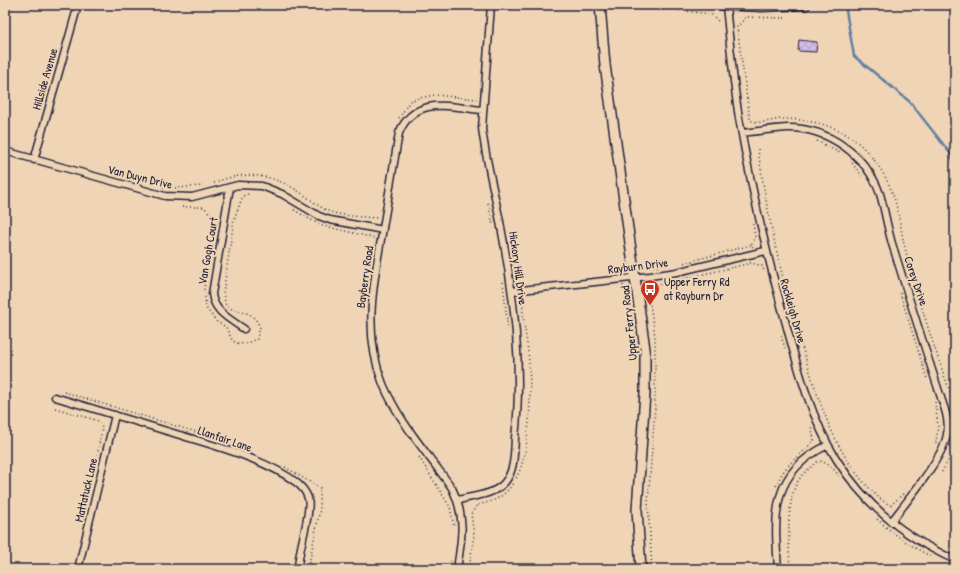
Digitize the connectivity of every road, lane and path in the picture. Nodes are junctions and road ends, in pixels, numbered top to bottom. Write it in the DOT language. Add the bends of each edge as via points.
graph roads {
  1 [pos="78,5"];
  2 [pos="491,5"];
  3 [pos="600,5"];
  4 [pos="723,5"];
  5 [pos="806,5"];
  6 [pos="668,9"];
  7 [pos="785,18"];
  8 [pos="721,29"];
  9 [pos="477,94"];
  10 [pos="476,100"];
  11 [pos="480,110"];
  12 [pos="399,118"];
  13 [pos="742,133"];
  14 [pos="816,140"];
  15 [pos="758,149"];
  16 [pos="5,151"];
  17 [pos="844,156"];
  18 [pos="34,160"];
  19 [pos="849,160"];
  20 [pos="862,176"];
  21 [pos="213,184"];
  22 [pos="206,186"];
  23 [pos="163,187"];
  24 [pos="230,187"];
  25 [pos="254,192"];
  26 [pos="487,196"];
  27 [pos="289,206"];
  28 [pos="182,207"];
  29 [pos="379,211"];
  30 [pos="753,224"];
  31 [pos="383,230"];
  32 [pos="494,231"];
  33 [pos="373,242"];
  34 [pos="751,245"];
  35 [pos="765,251"];
  36 [pos="756,254"];
  37 [pos="679,264"];
  38 [pos="759,265"];
  39 [pos="634,266"];
  40 [pos="665,268"];
  41 [pos="368,273"];
  42 [pos="765,273"];
  43 [pos="636,278"];
  44 [pos="623,279"];
  45 [pos="502,281"];
  46 [pos="899,289"];
  47 [pos="512,291"];
  48 [pos="631,298"];
  49 [pos="365,302"];
  50 [pos="244,329"];
  51 [pos="509,334"];
  52 [pos="781,334"];
  53 [pos="785,349"];
  54 [pos="927,379"];
  55 [pos="55,397"];
  56 [pos="934,398"];
  57 [pos="955,405"];
  58 [pos="55,408"];
  59 [pos="115,415"];
  60 [pos="810,424"];
  61 [pos="955,437"];
  62 [pos="828,445"];
  63 [pos="935,446"];
  64 [pos="416,452"];
  65 [pos="824,462"];
  66 [pos="95,467"];
  67 [pos="942,472"];
  68 [pos="775,489"];
  69 [pos="907,490"];
  70 [pos="458,500"];
  71 [pos="891,522"];
  72 [pos="454,527"];
  73 [pos="451,560"];
  74 [pos="955,560"];
  75 [pos="80,568"];
  76 [pos="298,569"];
  77 [pos="448,569"];
  78 [pos="457,569"];
  79 [pos="641,569"];
  80 [pos="652,569"];
  81 [pos="778,569"];
  82 [pos="790,569"];
  1 -- 18 [label="street, Hillside Avenue"];
  2 -- 11 [label="street, Hickory Hill Drive"];
  3 -- 39 [label="main road, Upper Ferry Road" via="604,65"];
  4 -- 5 [label="street"];
  4 -- 13 [label="street, Rockleigh Drive"];
  6 -- 8 [label="path" via="711,14 720,22"];
  7 -- 57 [label="path" via="746,17 737,27 750,120 762,123 780,119 801,119 817,123 849,136 874,159 889,184 899,213 906,250 928,326"];
  9 -- 10 [label="path"];
  10 -- 11 [label="path"];
  10 -- 12 [label="path" via="435,96 419,98 410,101"];
  11 -- 31 [label="street, Bayberry Road" via="430,106 414,112 408,118 399,133"];
  11 -- 47 [label="street, Hickory Hill Drive" via="484,148"];
  13 -- 35 [label="street, Rockleigh Drive"];
  13 -- 71 [label="street, Corey Drive" via="787,128 827,136 848,149 858,159 871,176 880,195 894,252 946,410 948,433 945,445 934,464"];
  14 -- 17 [label="path"];
  15 -- 69 [label="path" via="764,198 792,314 830,426 859,476 883,502 891,505"];
  16 -- 18 [label="street, Van Duyn Drive"];
  18 -- 24 [label="street, Van Duyn Drive" via="165,196 192,197"];
  19 -- 20 [label="path"];
  21 -- 29 [label="path" via="238,175 269,177 297,190 327,211 377,218"];
  22 -- 23 [label="path"];
  24 -- 31 [label="street, Van Duyn Drive" via="262,186 282,194 318,216"];
  24 -- 50 [label="street, Van Gogh Court" via="212,294 219,312"];
  25 -- 28 [label="path" via="243,196 234,219 223,294 226,306 256,317 260,327 257,339 244,344 232,340 226,327 217,322 206,308 204,288 213,217 204,207"];
  26 -- 32 [label="path"];
  27 -- 33 [label="path" via="320,225 374,237"];
  30 -- 34 [label="path" via="754,237"];
  31 -- 70 [label="street, Bayberry Road" via="370,316 377,366 394,406"];
  34 -- 36 [label="path"];
  34 -- 37 [label="path"];
  35 -- 36 [label="street, Rayburn Drive"];
  35 -- 62 [label="street, Rockleigh Drive" via="796,361"];
  36 -- 38 [label="path"];
  36 -- 43 [label="street, Rayburn Drive" via="677,272"];
  38 -- 42 [label="path"];
  38 -- 80 [label="path" via="751,263 653,286 649,297 655,336 655,408 648,502"];
  39 -- 40 [label="path"];
  39 -- 43 [label="main road, Upper Ferry Road"];
  41 -- 49 [label="path"];
  43 -- 44 [label="street, Rayburn Drive"];
  43 -- 79 [label="main road, Upper Ferry Road" via="646,366 637,510"];
  44 -- 47 [label="street, Rayburn Drive"];
  44 -- 48 [label="path" via="623,290"];
  45 -- 51 [label="path"];
  46 -- 54 [label="path"];
  47 -- 70 [label="street, Hickory Hill Drive" via="518,399 511,471 498,489"];
  52 -- 53 [label="path"];
  55 -- 59 [label="street, Llanfair Lane"];
  56 -- 63 [label="path" via="938,426"];
  58 -- 66 [label="path" via="99,421 102,428"];
  59 -- 75 [label="street, Mattatuck Lane"];
  59 -- 76 [label="street, Llanfair Lane" via="242,456 299,484 308,497 309,512 299,549"];
  60 -- 68 [label="path" via="814,440 780,474"];
  61 -- 67 [label="path" via="953,451"];
  62 -- 71 [label="street, Rockleigh Drive" via="857,488"];
  62 -- 81 [label="street" via="802,460 781,490 777,513"];
  64 -- 72 [label="path" via="450,507"];
  65 -- 82 [label="path" via="818,462 800,478 794,490 788,524"];
  70 -- 78 [label="street, Bayberry Road" via="463,524"];
  71 -- 74 [label="street, Rockleigh Drive" via="918,541"];
  73 -- 77 [label="path"];
}
